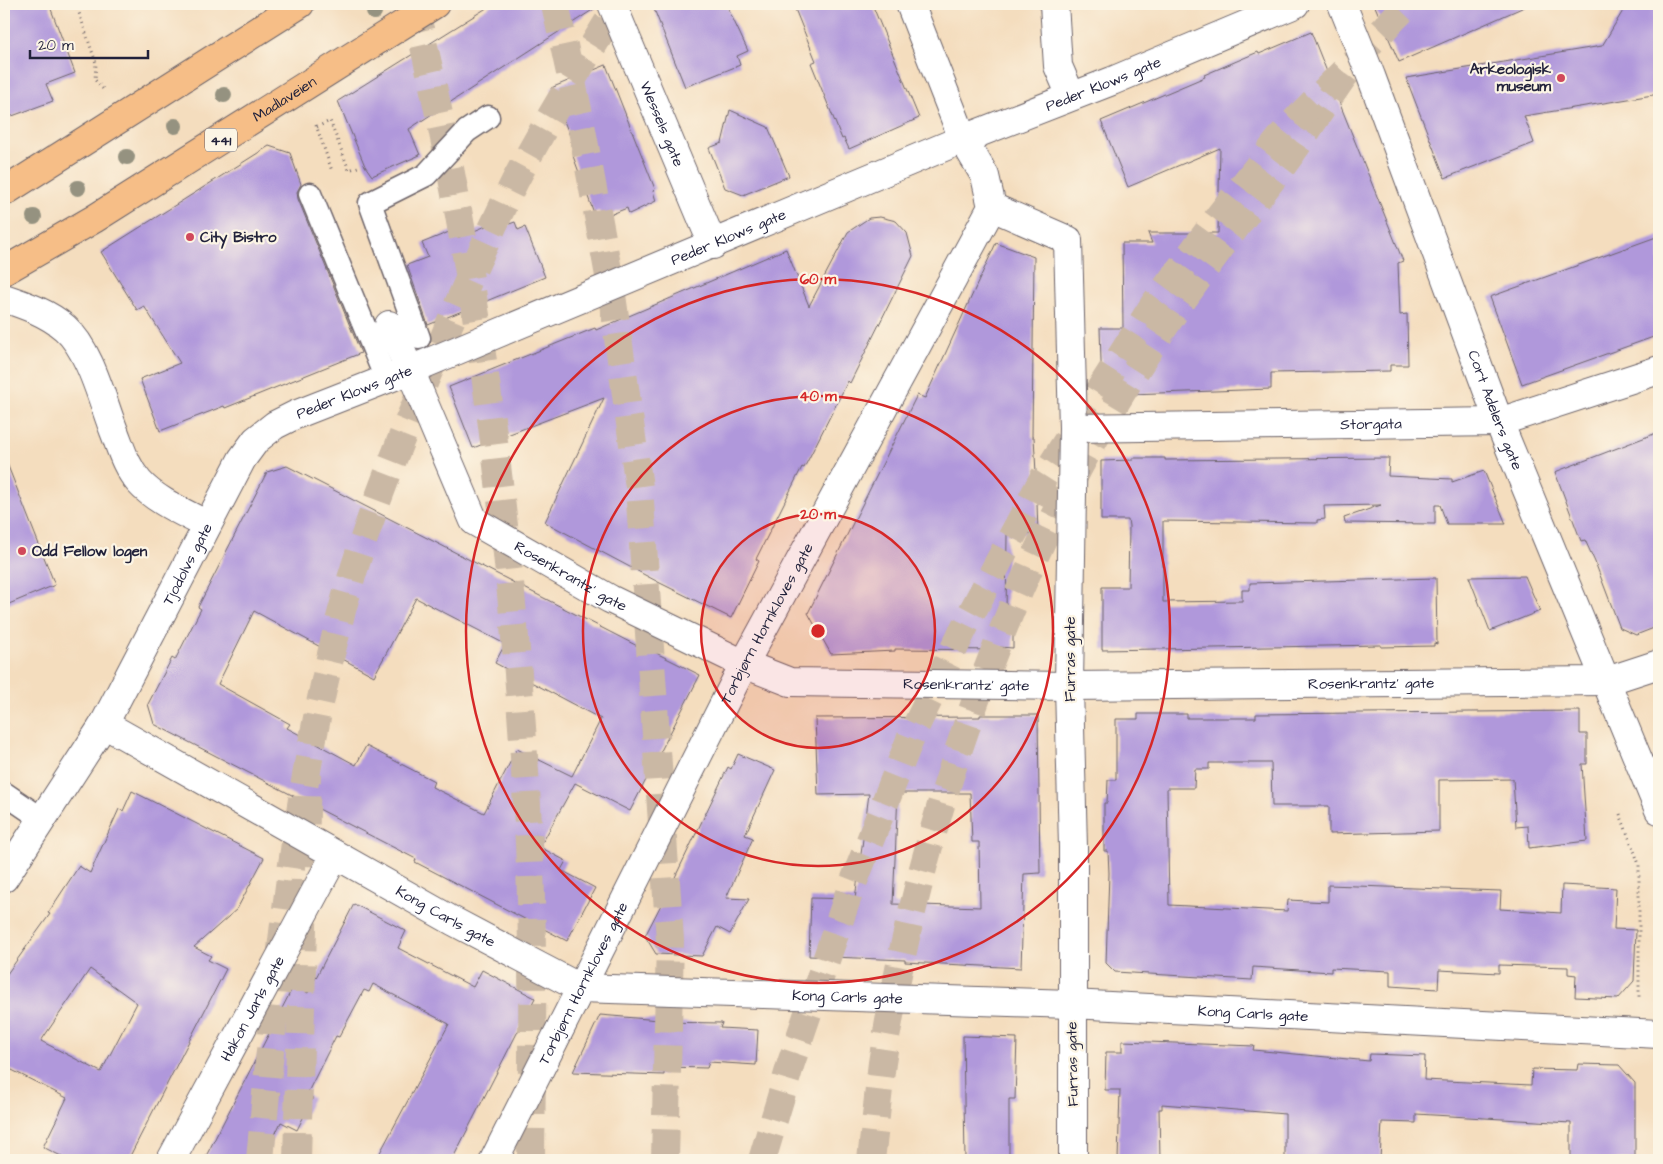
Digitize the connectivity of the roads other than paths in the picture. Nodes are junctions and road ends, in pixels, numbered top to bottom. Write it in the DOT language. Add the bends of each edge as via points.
graph roads {
  1 [pos="300,4"];
  2 [pos="435,4"];
  3 [pos="612,4"];
  4 [pos="910,4"];
  5 [pos="1054,4"];
  6 [pos="1295,4"];
  7 [pos="1342,4"];
  8 [pos="1070,96"];
  9 [pos="488,117"];
  10 [pos="963,139"];
  11 [pos="4,192"];
  12 [pos="310,194"];
  13 [pos="992,207"];
  14 [pos="712,245"];
  15 [pos="4,271"];
  16 [pos="4,298"];
  17 [pos="389,325"];
  18 [pos="419,338"];
  19 [pos="1659,370"];
  20 [pos="398,375"];
  21 [pos="1500,422"];
  22 [pos="1073,428"];
  23 [pos="207,525"];
  24 [pos="744,664"];
  25 [pos="1659,664"];
  26 [pos="1607,681"];
  27 [pos="1069,686"];
  28 [pos="104,724"];
  29 [pos="4,793"];
  30 [pos="1659,810"];
  31 [pos="42,819"];
  32 [pos="335,855"];
  33 [pos="4,878"];
  34 [pos="580,988"];
  35 [pos="1071,1004"];
  36 [pos="1659,1034"];
  37 [pos="172,1160"];
  38 [pos="494,1160"];
  39 [pos="1073,1160"];
  1 -- 11 [label="main road"];
  2 -- 15 [label="main road, Madlaveien / 441" via="94,219"];
  3 -- 14 [label="street, Wessels gate"];
  4 -- 10 [label="street"];
  5 -- 8 [label="street" via="1058,66"];
  6 -- 8 [label="street, Peder Klows gate"];
  7 -- 21 [label="street, Cort Adelers gate"];
  8 -- 10 [label="street, Peder Klows gate"];
  9 -- 18 [label="lane" via="467,131 426,175 370,203"];
  10 -- 13 [label="street" via="985,176"];
  10 -- 14 [label="street, Peder Klows gate"];
  12 -- 20 [label="lane"];
  13 -- 22 [label="street, Furras gate" via="1068,240"];
  13 -- 24 [label="street, Torbjørn Hornkloves gate"];
  14 -- 20 [label="street, Peder Klows gate"];
  16 -- 23 [label="street, Tjodolvs gate" via="25,305 66,328 89,365 126,464 140,483"];
  17 -- 20 [label="street, Rosenkrantz' gate"];
  19 -- 21 [label="street, Storgata"];
  20 -- 23 [label="street, Peder Klows gate" via="275,425 256,440 242,459"];
  20 -- 24 [label="street, Rosenkrantz' gate" via="474,521 610,599"];
  21 -- 22 [label="street, Storgata"];
  21 -- 26 [label="street, Cort Adelers gate"];
  22 -- 27 [label="street, Furras gate"];
  23 -- 28 [label="street, Tjodolvs gate"];
  24 -- 27 [label="street, Rosenkrantz' gate" via="790,682"];
  24 -- 34 [label="street, Torbjørn Hornkloves gate"];
  25 -- 26 [label="street, Rosenkrantz' gate"];
  26 -- 27 [label="street, Rosenkrantz' gate"];
  26 -- 30 [label="street, Cort Adelers gate"];
  27 -- 35 [label="street, Furras gate" via="1073,848"];
  28 -- 31 [label="street, Tjodolvs gate"];
  28 -- 32 [label="street, Kong Carls gate"];
  29 -- 31 [label="lane"];
  31 -- 33 [label="street, Tjodolvs gate"];
  32 -- 34 [label="street, Kong Carls gate"];
  32 -- 37 [label="street, Håkon Jarls gate"];
  34 -- 35 [label="street, Kong Carls gate"];
  34 -- 38 [label="street, Torbjørn Hornkloves gate"];
  35 -- 36 [label="street, Kong Carls gate"];
  35 -- 39 [label="street, Furras gate"];
}
